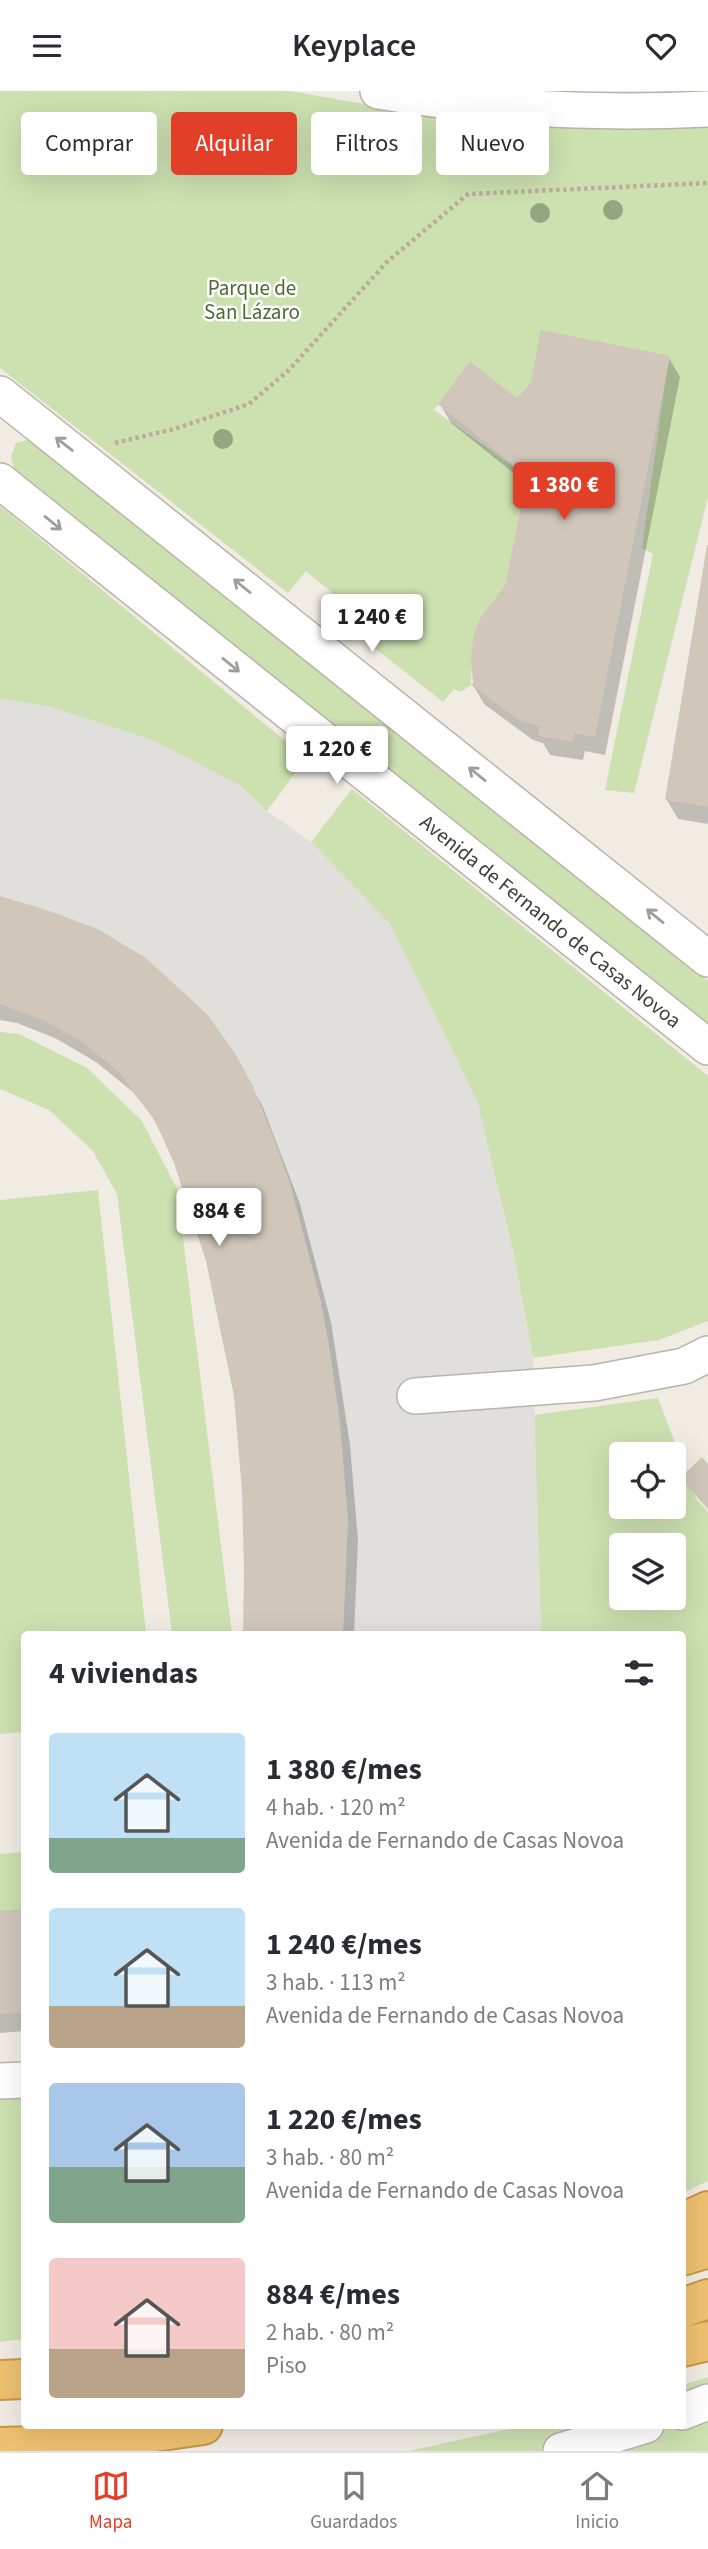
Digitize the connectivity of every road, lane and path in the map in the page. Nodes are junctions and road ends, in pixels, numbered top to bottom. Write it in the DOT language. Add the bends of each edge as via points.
graph roads {
  1 [pos="378,91"];
  2 [pos="708,109"];
  3 [pos="708,183"];
  4 [pos="0,394"];
  5 [pos="113,444"];
  6 [pos="0,481"];
  7 [pos="708,959"];
  8 [pos="708,1047"];
  9 [pos="708,1354"];
  10 [pos="415,1396"];
  11 [pos="21,2080"];
  12 [pos="0,2081"];
  13 [pos="708,2211"];
  14 [pos="686,2221"];
  15 [pos="708,2248"];
  16 [pos="686,2255"];
  17 [pos="708,2299"];
  18 [pos="686,2307"];
  19 [pos="708,2341"];
  20 [pos="686,2346"];
  21 [pos="21,2379"];
  22 [pos="0,2380"];
  23 [pos="708,2402"];
  24 [pos="686,2410"];
  25 [pos="175,2429"];
  26 [pos="633,2429"];
  27 [pos="0,2447"];
  28 [pos="561,2451"];
  1 -- 2 [label="street" via="542,108"];
  3 -- 5 [label="path" via="468,194 387,262 289,370 249,404"];
  7 -- 4 [label="street, one-way"];
  6 -- 8 [label="street, Avenida de Fernando de Casas Novoa, one-way"];
  9 -- 10 [label="street" via="684,1366 594,1383"];
  11 -- 12 [label="street"];
  13 -- 14 [label="highway"];
  15 -- 16 [label="highway"];
  17 -- 18 [label="highway"];
  19 -- 20 [label="highway"];
  21 -- 22 [label="highway"];
  23 -- 24 [label="street"];
  25 -- 27 [label="highway" via="64,2445"];
  26 -- 28 [label="street"];
}
